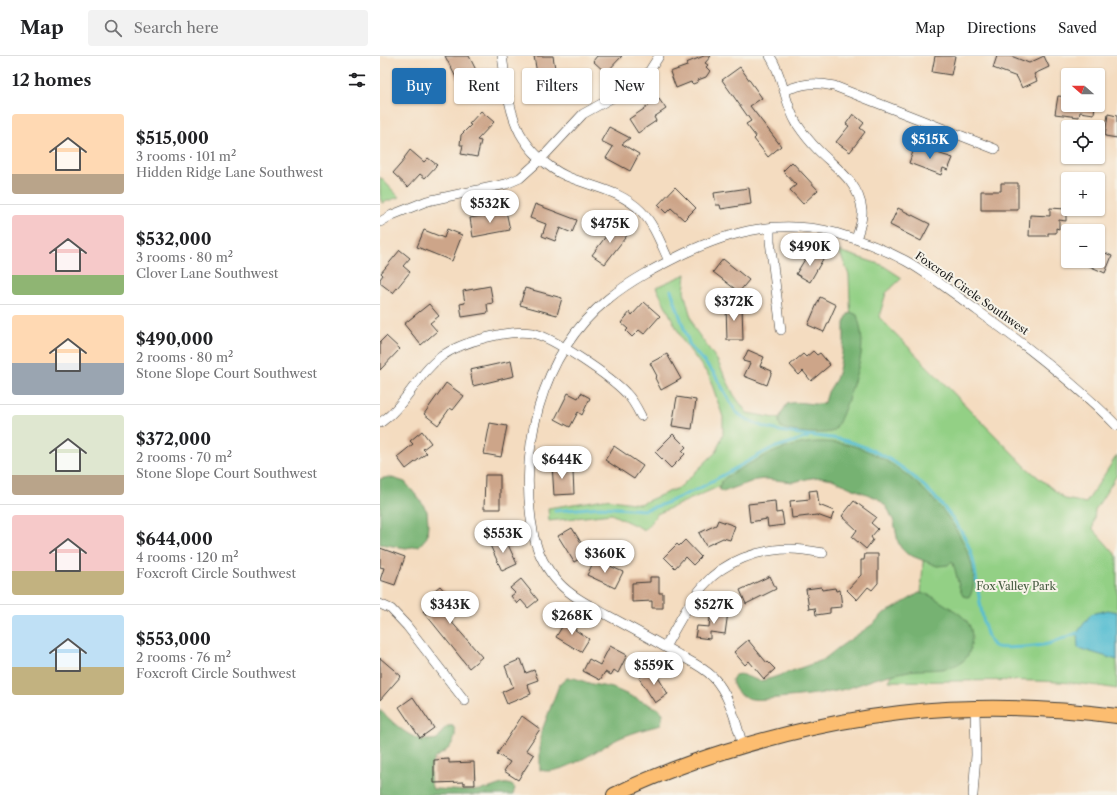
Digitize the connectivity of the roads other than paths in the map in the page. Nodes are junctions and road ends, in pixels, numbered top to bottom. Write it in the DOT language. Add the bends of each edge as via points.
graph roads {
  1 [pos="502,56"];
  2 [pos="659,56"];
  3 [pos="770,56"];
  4 [pos="784,91"];
  5 [pos="995,149"];
  6 [pos="541,159"];
  7 [pos="380,222"];
  8 [pos="770,228"];
  9 [pos="856,239"];
  10 [pos="668,261"];
  11 [pos="781,330"];
  12 [pos="565,348"];
  13 [pos="642,416"];
  14 [pos="380,423"];
  15 [pos="1117,426"];
  16 [pos="823,553"];
  17 [pos="380,604"];
  18 [pos="665,647"];
  19 [pos="465,701"];
  20 [pos="975,708"];
  21 [pos="1117,716"];
  22 [pos="743,746"];
  23 [pos="614,795"];
  24 [pos="973,795"];
  1 -- 6 [label="street" via="510,104 517,126 525,141"];
  2 -- 6 [label="street" via="647,75 635,85 583,114"];
  3 -- 4 [label="street"];
  4 -- 5 [label="street" via="816,83 834,86"];
  4 -- 9 [label="street" via="791,113 802,132 842,172 859,196 862,210"];
  6 -- 7 [label="street" via="517,180 427,201"];
  6 -- 10 [label="street" via="563,175 611,192 637,207 652,226"];
  8 -- 9 [label="street, Foxcroft Circle Southwest" via="807,228"];
  8 -- 10 [label="street, Foxcroft Circle Southwest" via="727,236"];
  8 -- 11 [label="street"];
  9 -- 15 [label="street, Foxcroft Circle Southwest" via="906,261 1003,329 1079,390"];
  10 -- 12 [label="street, Foxcroft Circle Southwest" via="609,298 583,323"];
  12 -- 13 [label="street" via="618,385 631,398"];
  12 -- 14 [label="street" via="547,338 526,333 508,334 465,344 449,351 436,361 394,411"];
  12 -- 18 [label="street, Foxcroft Circle Southwest" via="544,390 532,432 529,489 537,547 547,568 564,588"];
  16 -- 18 [label="street" via="796,549 771,551 741,560 720,570 696,595"];
  17 -- 19 [label="street" via="391,610 407,626"];
  18 -- 22 [label="street, Foxcroft Circle Southwest" via="712,676 725,696"];
  20 -- 21 [label="main road" via="1052,710"];
  20 -- 22 [label="main road" via="907,712 861,719 799,730"];
  20 -- 24 [label="street" via="976,755"];
  22 -- 23 [label="main road" via="676,768"];
}
